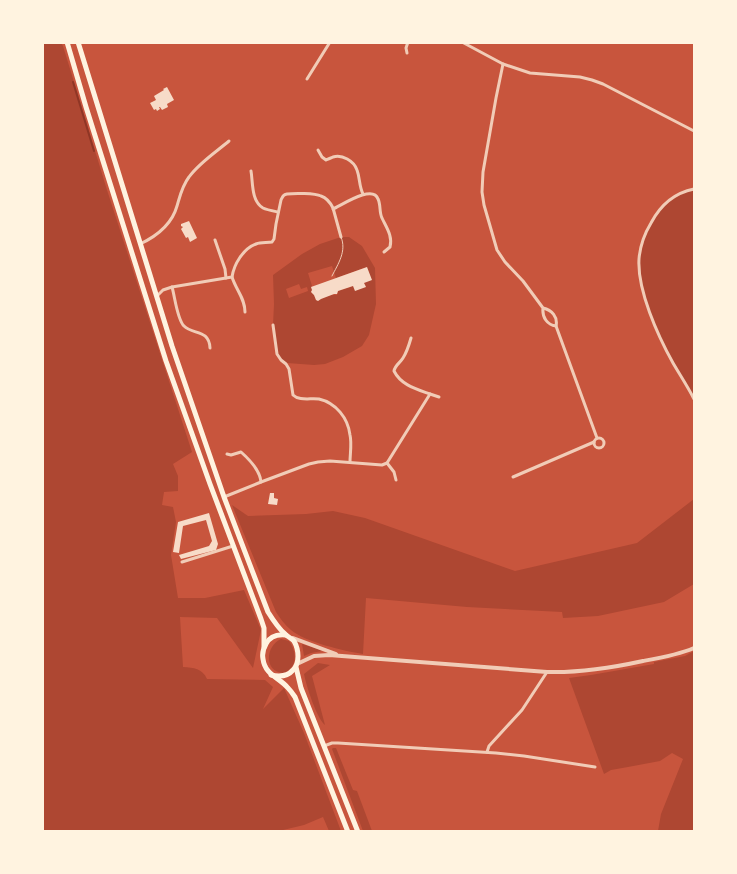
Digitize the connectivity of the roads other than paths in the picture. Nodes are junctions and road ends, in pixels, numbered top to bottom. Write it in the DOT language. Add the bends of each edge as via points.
graph roads {
  1 [pos="67,42"];
  2 [pos="78,42"];
  3 [pos="330,42"];
  4 [pos="408,42"];
  5 [pos="462,42"];
  6 [pos="407,53"];
  7 [pos="503,64"];
  8 [pos="307,79"];
  9 [pos="694,131"];
  10 [pos="229,141"];
  11 [pos="318,150"];
  12 [pos="251,171"];
  13 [pos="694,189"];
  14 [pos="363,194"];
  15 [pos="334,209"];
  16 [pos="278,212"];
  17 [pos="342,237"];
  18 [pos="214,240"];
  19 [pos="140,244"];
  20 [pos="384,252"];
  21 [pos="332,276"];
  22 [pos="232,277"];
  23 [pos="226,278"];
  24 [pos="172,287"];
  25 [pos="157,297"];
  26 [pos="543,308"];
  27 [pos="245,312"];
  28 [pos="273,325"];
  29 [pos="556,326"];
  30 [pos="411,338"];
  31 [pos="210,348"];
  32 [pos="430,394"];
  33 [pos="439,397"];
  34 [pos="694,399"];
  35 [pos="597,438"];
  36 [pos="594,442"];
  37 [pos="227,454"];
  38 [pos="350,462"];
  39 [pos="387,463"];
  40 [pos="513,477"];
  41 [pos="396,480"];
  42 [pos="261,482"];
  43 [pos="224,497"];
  44 [pos="234,546"];
  45 [pos="182,562"];
  46 [pos="288,636"];
  47 [pos="264,647"];
  48 [pos="694,648"];
  49 [pos="341,656"];
  50 [pos="297,665"];
  51 [pos="547,672"];
  52 [pos="271,675"];
  53 [pos="323,746"];
  54 [pos="488,752"];
  55 [pos="595,767"];
  56 [pos="348,832"];
  57 [pos="358,832"];
  1 -- 44 [label="highway" via="166,361"];
  2 -- 19 [label="highway"];
  3 -- 8 [label="street"];
  4 -- 6 [label="street"];
  5 -- 7 [label="street"];
  7 -- 9 [label="street" via="530,74 592,80"];
  7 -- 26 [label="street" via="483,172 484,205 500,256"];
  10 -- 19 [label="street" via="190,176 167,225"];
  11 -- 14 [label="street" via="326,160 339,156 352,162"];
  12 -- 16 [label="street" via="257,202"];
  13 -- 34 [label="street" via="670,198 658,211 647,230 639,261 640,282 655,328"];
  14 -- 15 [label="street"];
  14 -- 20 [label="street" via="375,194 378,198 380,216 391,239 390,247"];
  15 -- 16 [label="street" via="318,195 290,194 282,197"];
  15 -- 17 [label="street"];
  16 -- 22 [label="street" via="272,242 253,245 236,263"];
  17 -- 21 [label="lane" via="340,262"];
  18 -- 23 [label="street"];
  19 -- 25 [label="highway"];
  22 -- 23 [label="street"];
  22 -- 27 [label="street" via="243,298"];
  23 -- 24 [label="street"];
  24 -- 25 [label="street"];
  24 -- 31 [label="street" via="182,323 206,337"];
  25 -- 43 [label="highway"];
  26 -- 29 [label="street" via="547,322"];
  26 -- 29 [label="street" via="556,316"];
  28 -- 38 [label="street" via="277,354 289,369 293,395 326,402 345,418 350,435"];
  29 -- 35 [label="street"];
  30 -- 32 [label="street" via="394,371 409,386"];
  32 -- 33 [label="street"];
  32 -- 39 [label="street"];
  35 -- 36 [label="street"];
  35 -- 36 [label="street" via="604,441 602,447 598,448"];
  36 -- 40 [label="street"];
  37 -- 42 [label="street" via="241,452 250,460"];
  38 -- 39 [label="street"];
  38 -- 42 [label="street" via="309,464"];
  39 -- 41 [label="street"];
  42 -- 43 [label="street"];
  43 -- 46 [label="highway" via="268,612"];
  44 -- 45 [label="street"];
  44 -- 47 [label="highway" via="264,628"];
  46 -- 47 [label="highway" via="273,636"];
  46 -- 49 [label="street"];
  46 -- 50 [label="highway" via="297,648"];
  47 -- 52 [label="highway" via="265,668"];
  48 -- 51 [label="street" via="599,670"];
  49 -- 50 [label="street" via="317,655"];
  49 -- 51 [label="street"];
  50 -- 52 [label="highway" via="285,675"];
  50 -- 53 [label="highway" via="301,688"];
  51 -- 54 [label="street" via="522,710 489,746"];
  52 -- 56 [label="highway" via="288,687 295,697"];
  53 -- 54 [label="street" via="338,743"];
  53 -- 57 [label="highway"];
  54 -- 55 [label="street"];
}
